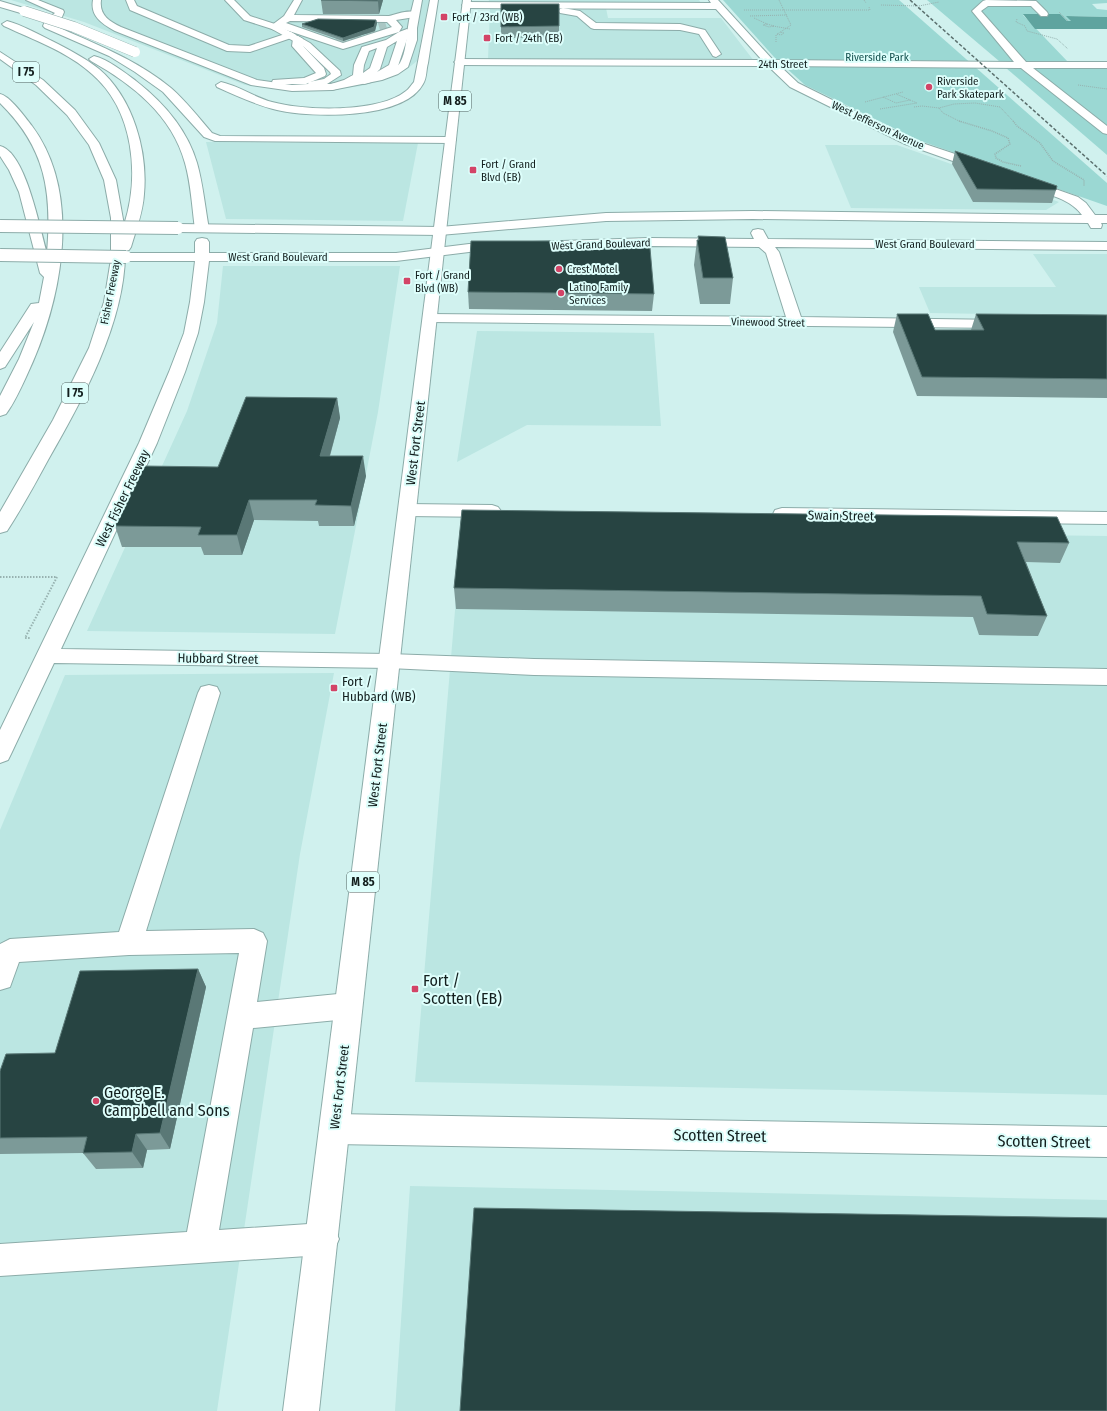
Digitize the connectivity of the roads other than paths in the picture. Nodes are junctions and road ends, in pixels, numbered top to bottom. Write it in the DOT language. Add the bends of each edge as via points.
graph roads {
  1 [pos="30,0"];
  2 [pos="97,0"];
  3 [pos="130,0"];
  4 [pos="229,0"];
  5 [pos="298,0"];
  6 [pos="418,0"];
  7 [pos="434,0"];
  8 [pos="467,3"];
  9 [pos="715,3"];
  10 [pos="1016,3"];
  11 [pos="0,4"];
  12 [pos="555,6"];
  13 [pos="109,11"];
  14 [pos="415,14"];
  15 [pos="1026,14"];
  16 [pos="1044,14"];
  17 [pos="288,18"];
  18 [pos="355,18"];
  19 [pos="371,21"];
  20 [pos="388,21"];
  21 [pos="4,22"];
  22 [pos="338,22"];
  23 [pos="277,25"];
  24 [pos="409,30"];
  25 [pos="307,35"];
  26 [pos="393,40"];
  27 [pos="336,43"];
  28 [pos="365,49"];
  29 [pos="138,53"];
  30 [pos="0,54"];
  31 [pos="716,54"];
  32 [pos="459,62"];
  33 [pos="0,64"];
  34 [pos="771,64"];
  35 [pos="1024,65"];
  36 [pos="1107,65"];
  37 [pos="211,82"];
  38 [pos="277,82"];
  39 [pos="356,83"];
  40 [pos="330,87"];
  41 [pos="51,91"];
  42 [pos="0,97"];
  43 [pos="1107,131"];
  44 [pos="450,140"];
  45 [pos="0,149"];
  46 [pos="990,170"];
  47 [pos="1019,180"];
  48 [pos="753,215"];
  49 [pos="1091,218"];
  50 [pos="1107,219"];
  51 [pos="526,225"];
  52 [pos="0,226"];
  53 [pos="202,229"];
  54 [pos="397,231"];
  55 [pos="440,231"];
  56 [pos="1107,240"];
  57 [pos="763,243"];
  58 [pos="1107,246"];
  59 [pos="523,247"];
  60 [pos="436,253"];
  61 [pos="0,255"];
  62 [pos="201,257"];
  63 [pos="260,257"];
  64 [pos="116,275"];
  65 [pos="50,284"];
  66 [pos="430,318"];
  67 [pos="795,322"];
  68 [pos="1013,324"];
  69 [pos="0,364"];
  70 [pos="0,411"];
  71 [pos="15,502"];
  72 [pos="407,510"];
  73 [pos="510,511"];
  74 [pos="765,514"];
  75 [pos="1107,518"];
  76 [pos="0,527"];
  77 [pos="0,543"];
  78 [pos="46,656"];
  79 [pos="389,661"];
  80 [pos="1107,677"];
  81 [pos="209,693"];
  82 [pos="0,754"];
  83 [pos="130,943"];
  84 [pos="0,978"];
  85 [pos="348,1006"];
  86 [pos="240,1016"];
  87 [pos="334,1129"];
  88 [pos="1107,1142"];
  89 [pos="322,1239"];
  90 [pos="200,1247"];
  91 [pos="0,1260"];
  92 [pos="301,1411"];
  1 -- 44 [label="main road" via="60,12 48,26 112,54 153,80 178,101 204,132 213,137 246,140"];
  2 -- 40 [label="main road" via="98,14 110,25 255,83 283,87"];
  3 -- 25 [label="main road" via="133,8 226,48 250,49"];
  4 -- 23 [label="main road" via="247,18"];
  5 -- 17 [label="main road"];
  6 -- 14 [label="main road"];
  7 -- 37 [label="main road" via="419,83 409,94 389,103 345,111 294,110 267,104"];
  8 -- 12 [label="main road"];
  8 -- 32 [label="main road, West Fort Street / M 85"];
  9 -- 12 [label="main road"];
  9 -- 34 [label="main road, West Jefferson Avenue"];
  10 -- 15 [label="main road"];
  10 -- 16 [label="main road" via="1033,3"];
  10 -- 35 [label="main road" via="986,3 976,11"];
  11 -- 29 [label="main road, bridge" via="74,27"];
  12 -- 31 [label="main road" via="557,10 582,14 594,26 680,27 702,32"];
  13 -- 38 [label="main road" via="125,25"];
  14 -- 20 [label="main road" via="403,15"];
  14 -- 24 [label="main road"];
  17 -- 18 [label="main road"];
  17 -- 23 [label="main road"];
  18 -- 20 [label="main road"];
  18 -- 22 [label="main road"];
  19 -- 20 [label="main road"];
  20 -- 27 [label="main road" via="397,27 392,31"];
  21 -- 53 [label="main road, West Fisher Freeway" via="54,40 101,62 129,80 155,104 175,127 190,160"];
  21 -- 64 [label="main road" via="87,65 109,85 125,109 136,152 139,186 136,206"];
  23 -- 25 [label="main road"];
  24 -- 26 [label="main road"];
  24 -- 39 [label="main road" via="412,40 404,65 384,76"];
  25 -- 27 [label="main road"];
  25 -- 38 [label="main road" via="297,46 321,74 306,81"];
  25 -- 38 [label="main road" via="307,45 336,71 336,75 327,81 310,85"];
  26 -- 28 [label="main road"];
  26 -- 39 [label="main road" via="384,70"];
  26 -- 40 [label="main road" via="382,47 375,69 371,73 357,80"];
  27 -- 28 [label="main road"];
  28 -- 40 [label="main road" via="357,77 347,83"];
  30 -- 41 [label="main road, Fisher Freeway / I 75"];
  32 -- 34 [label="main road, 24th Street"];
  32 -- 44 [label="main road, West Fort Street / M 85"];
  33 -- 41 [label="main road"];
  34 -- 35 [label="main road, 24th Street"];
  34 -- 46 [label="main road, West Jefferson Avenue" via="794,85 909,142"];
  35 -- 36 [label="main road, 24th Street"];
  35 -- 43 [label="main road"];
  39 -- 40 [label="main road"];
  41 -- 64 [label="main road, Fisher Freeway / I 75" via="83,125 105,166 117,216"];
  42 -- 65 [label="main road" via="30,131 47,165 55,214"];
  44 -- 55 [label="main road, West Fort Street / M 85"];
  45 -- 65 [label="main road" via="13,164 24,186"];
  47 -- 49 [label="main road" via="1074,200"];
  48 -- 49 [label="main road, West Grand Boulevard"];
  48 -- 51 [label="main road, West Grand Boulevard" via="612,217"];
  48 -- 57 [label="main road" via="756,231"];
  49 -- 50 [label="main road, West Grand Boulevard"];
  49 -- 56 [label="main road"];
  51 -- 55 [label="main road, West Grand Boulevard"];
  51 -- 59 [label="main road" via="539,232 537,239"];
  52 -- 53 [label="main road, West Grand Boulevard, bridge"];
  53 -- 54 [label="main road, West Grand Boulevard"];
  53 -- 62 [label="main road, West Fisher Freeway"];
  54 -- 55 [label="main road, West Grand Boulevard"];
  54 -- 63 [label="main road" via="349,236 268,236 244,244 243,249"];
  55 -- 60 [label="main road, West Fort Street / M 85"];
  57 -- 58 [label="main road, West Grand Boulevard"];
  57 -- 59 [label="main road, West Grand Boulevard" via="628,242"];
  57 -- 67 [label="main road" via="772,252"];
  59 -- 60 [label="main road, West Grand Boulevard" via="468,248"];
  60 -- 63 [label="main road, West Grand Boulevard" via="396,257"];
  60 -- 66 [label="main road, West Fort Street / M 85"];
  61 -- 62 [label="main road, West Grand Boulevard, bridge"];
  62 -- 63 [label="main road, West Grand Boulevard"];
  62 -- 78 [label="main road, West Fisher Freeway" via="197,302 177,372 148,443"];
  64 -- 71 [label="main road, Fisher Freeway / I 75" via="96,349 62,420"];
  65 -- 69 [label="main road"];
  65 -- 70 [label="main road" via="38,332"];
  66 -- 67 [label="main road, Vinewood Street"];
  66 -- 72 [label="main road, West Fort Street / M 85"];
  67 -- 68 [label="main road, Vinewood Street"];
  71 -- 76 [label="main road, Fisher Freeway / I 75"];
  71 -- 77 [label="main road"];
  72 -- 73 [label="main road"];
  72 -- 79 [label="main road, West Fort Street / M 85"];
  74 -- 75 [label="main road, Swain Street"];
  78 -- 79 [label="main road, Hubbard Street"];
  78 -- 82 [label="main road, West Fisher Freeway"];
  79 -- 80 [label="main road, Hubbard Street" via="534,667"];
  79 -- 85 [label="main road, West Fort Street / M 85"];
  81 -- 83 [label="main road"];
  83 -- 84 [label="main road" via="10,951"];
  83 -- 86 [label="main road" via="254,941"];
  85 -- 86 [label="main road"];
  85 -- 87 [label="main road, West Fort Street / M 85"];
  86 -- 90 [label="main road"];
  87 -- 88 [label="main road, Scotten Street"];
  87 -- 89 [label="main road, West Fort Street / M 85"];
  89 -- 90 [label="main road"];
  89 -- 92 [label="main road, West Fort Street / M 85"];
  90 -- 91 [label="main road"];
}
